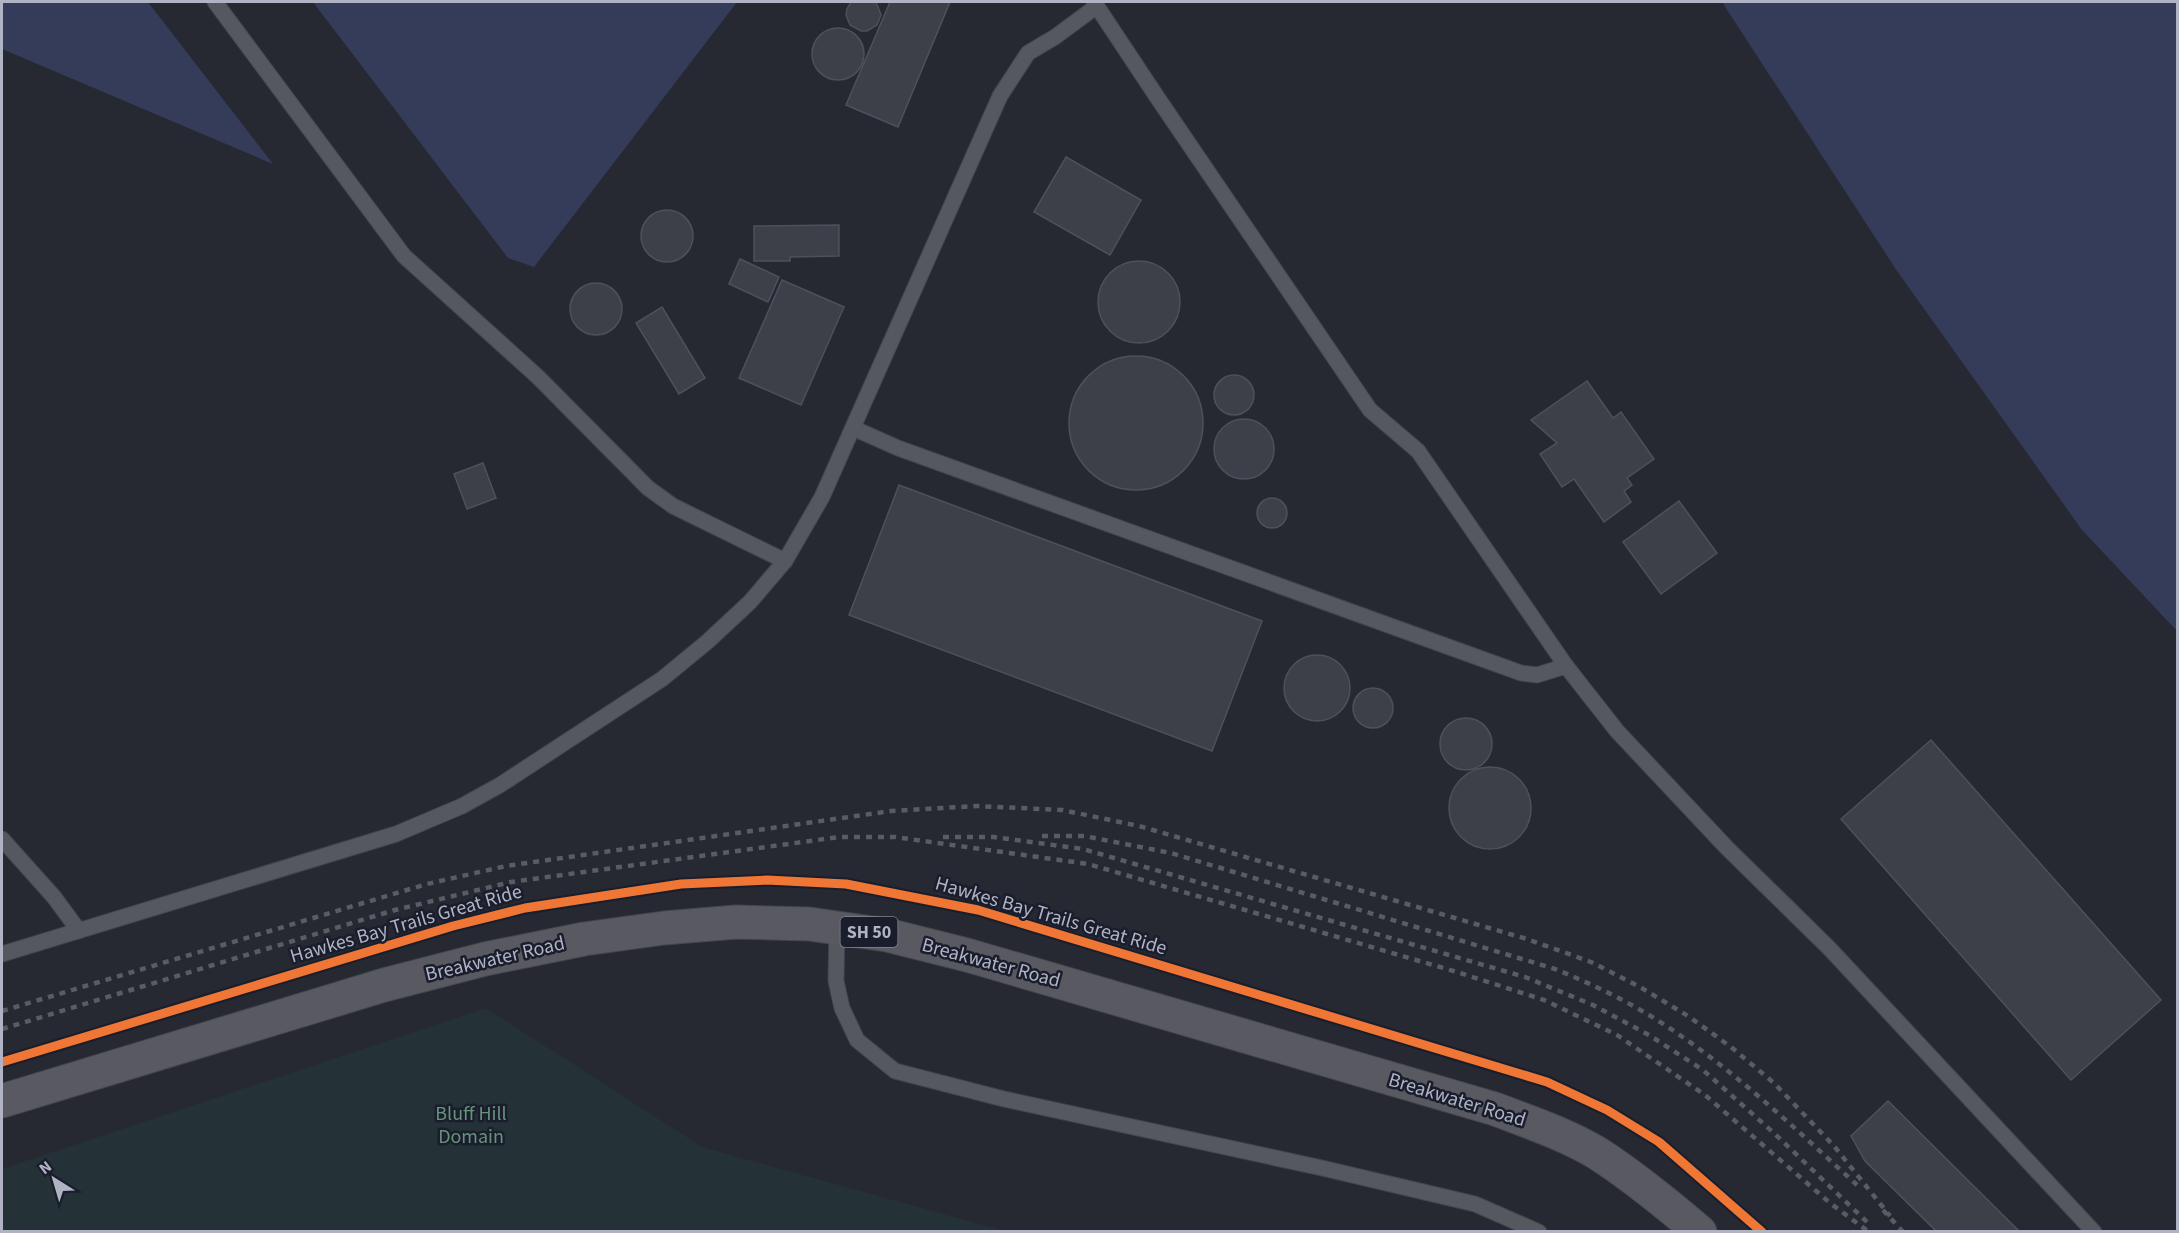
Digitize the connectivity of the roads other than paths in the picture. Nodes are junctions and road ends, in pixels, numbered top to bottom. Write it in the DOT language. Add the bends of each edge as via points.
graph roads {
  1 [pos="215,2"];
  2 [pos="1096,4"];
  3 [pos="853,428"];
  4 [pos="785,561"];
  5 [pos="1566,666"];
  6 [pos="2,839"];
  7 [pos="837,927"];
  8 [pos="79,931"];
  9 [pos="2,954"];
  10 [pos="2,1101"];
  11 [pos="1539,1232"];
  12 [pos="1700,1232"];
  13 [pos="2094,1232"];
  1 -- 4 [label="lane" via="404,256 538,377 648,488 674,506"];
  2 -- 3 [label="lane" via="1028,53 1000,96"];
  2 -- 5 [label="lane" via="1370,410 1418,452"];
  3 -- 4 [label="lane" via="822,496"];
  3 -- 5 [label="lane" via="920,456 1521,673 1537,675"];
  4 -- 8 [label="lane" via="750,602 662,679 462,806 396,834"];
  5 -- 13 [label="lane" via="1617,731 1727,848 1829,948"];
  6 -- 8 [label="lane"];
  7 -- 10 [label="highway, Breakwater Road / SH 50" via="736,922 664,928 484,959 373,988"];
  7 -- 11 [label="lane" via="836,981 842,1008 857,1040 895,1071 1475,1204"];
  7 -- 12 [label="highway, Breakwater Road / SH 50" via="967,955 1495,1109 1596,1153"];
  8 -- 9 [label="lane"];
}
